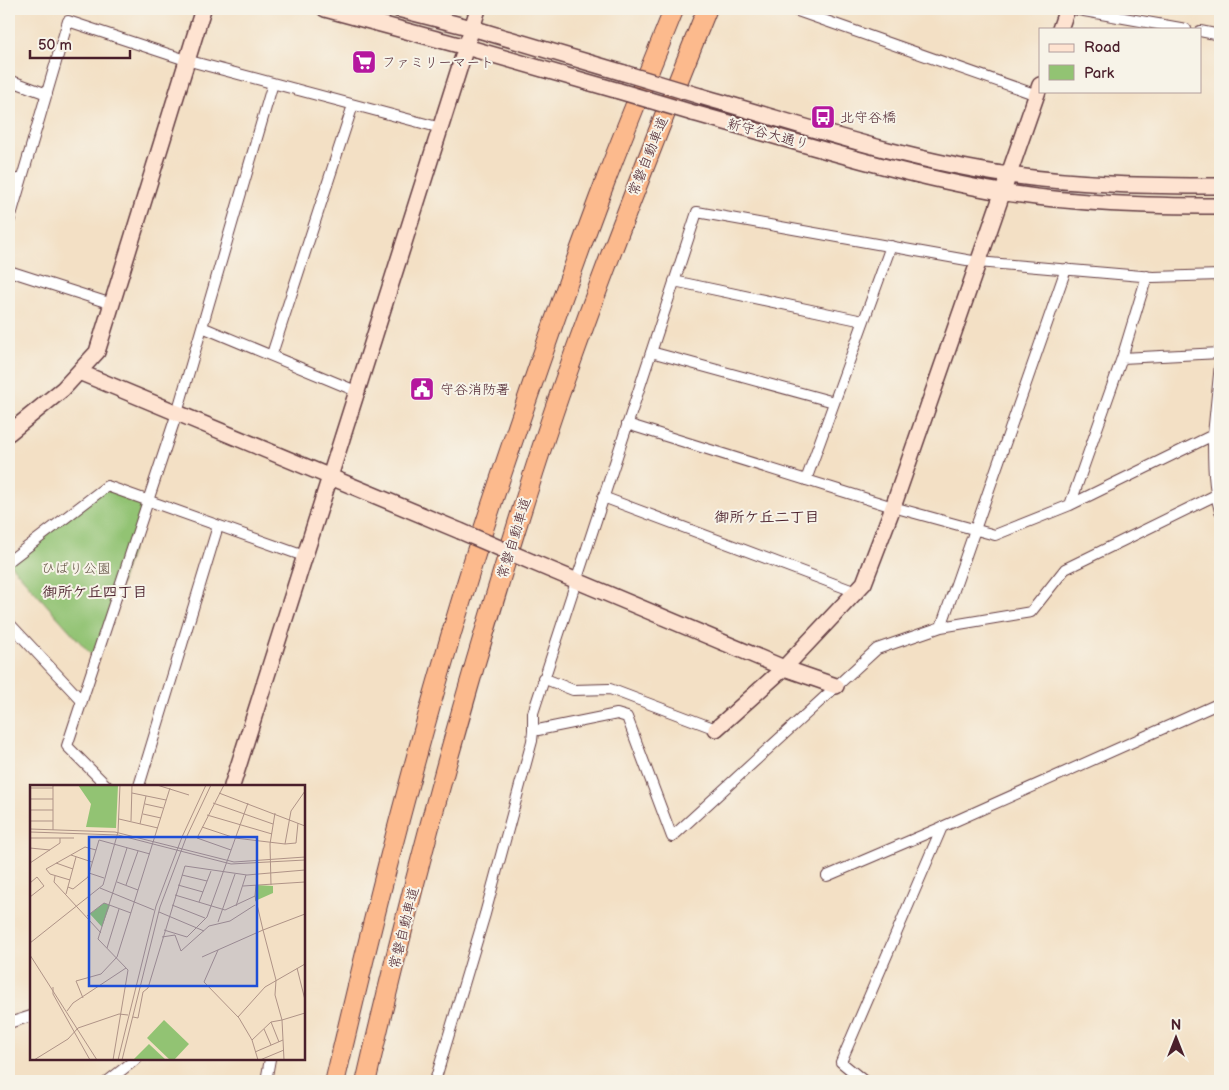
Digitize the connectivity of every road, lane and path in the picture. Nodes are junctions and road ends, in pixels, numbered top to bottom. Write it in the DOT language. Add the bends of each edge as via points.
graph roads {
  1 [pos="202,9"];
  2 [pos="325,9"];
  3 [pos="398,9"];
  4 [pos="478,9"];
  5 [pos="674,9"];
  6 [pos="707,9"];
  7 [pos="792,9"];
  8 [pos="1068,9"];
  9 [pos="1073,9"];
  10 [pos="472,28"];
  11 [pos="1060,28"];
  12 [pos="1180,28"];
  13 [pos="1202,31"];
  14 [pos="1220,35"];
  15 [pos="466,47"];
  16 [pos="186,60"];
  17 [pos="9,80"];
  18 [pos="273,84"];
  19 [pos="1038,90"];
  20 [pos="47,94"];
  21 [pos="353,105"];
  22 [pos="441,128"];
  23 [pos="1009,175"];
  24 [pos="9,177"];
  25 [pos="21,180"];
  26 [pos="1220,186"];
  27 [pos="1002,192"];
  28 [pos="1220,206"];
  29 [pos="9,222"];
  30 [pos="891,246"];
  31 [pos="978,262"];
  32 [pos="1066,269"];
  33 [pos="9,271"];
  34 [pos="1220,275"];
  35 [pos="1147,276"];
  36 [pos="674,282"];
  37 [pos="112,304"];
  38 [pos="864,321"];
  39 [pos="202,326"];
  40 [pos="651,352"];
  41 [pos="1220,353"];
  42 [pos="272,354"];
  43 [pos="1122,358"];
  44 [pos="1220,364"];
  45 [pos="79,372"];
  46 [pos="356,391"];
  47 [pos="834,402"];
  48 [pos="178,413"];
  49 [pos="627,424"];
  50 [pos="9,433"];
  51 [pos="1213,435"];
  52 [pos="329,476"];
  53 [pos="806,480"];
  54 [pos="1216,495"];
  55 [pos="603,497"];
  56 [pos="148,501"];
  57 [pos="1070,505"];
  58 [pos="893,507"];
  59 [pos="1220,511"];
  60 [pos="218,526"];
  61 [pos="974,530"];
  62 [pos="304,556"];
  63 [pos="9,561"];
  64 [pos="577,579"];
  65 [pos="856,592"];
  66 [pos="9,623"];
  67 [pos="941,627"];
  68 [pos="784,668"];
  69 [pos="543,678"];
  70 [pos="836,686"];
  71 [pos="82,701"];
  72 [pos="1220,703"];
  73 [pos="716,730"];
  74 [pos="533,731"];
  75 [pos="106,785"];
  76 [pos="138,785"];
  77 [pos="232,785"];
  78 [pos="942,827"];
  79 [pos="827,876"];
  80 [pos="30,1016"];
  81 [pos="9,1023"];
  82 [pos="135,1060"];
  83 [pos="270,1060"];
  84 [pos="108,1081"];
  85 [pos="266,1081"];
  86 [pos="335,1081"];
  87 [pos="366,1081"];
  88 [pos="435,1081"];
  89 [pos="864,1081"];
  1 -- 16 [label="street"];
  2 -- 15 [label="street, 新守谷大通り"];
  3 -- 10 [label="street, 新守谷大通り"];
  4 -- 10 [label="street"];
  5 -- 86 [label="highway" via="606,180 492,505 444,660 397,831"];
  6 -- 87 [label="highway, 常磐自動車道" via="571,361 518,524 473,668"];
  7 -- 19 [label="street"];
  8 -- 11 [label="street"];
  9 -- 12 [label="street"];
  10 -- 15 [label="street"];
  10 -- 23 [label="street, 新守谷大通り, bridge" via="913,156"];
  13 -- 14 [label="street"];
  15 -- 22 [label="street"];
  15 -- 27 [label="street, 新守谷大通り, bridge" via="909,172"];
  16 -- 18 [label="street"];
  16 -- 20 [label="street" via="68,21"];
  16 -- 37 [label="street"];
  17 -- 20 [label="street"];
  18 -- 21 [label="street"];
  18 -- 39 [label="street"];
  19 -- 23 [label="street"];
  20 -- 25 [label="street"];
  21 -- 22 [label="street"];
  21 -- 42 [label="street"];
  22 -- 46 [label="street"];
  23 -- 26 [label="street, 新守谷大通り" via="1105,184"];
  23 -- 27 [label="street"];
  24 -- 25 [label="street"];
  25 -- 29 [label="street"];
  27 -- 28 [label="street, 新守谷大通り" via="1109,203"];
  27 -- 31 [label="street"];
  30 -- 31 [label="street"];
  30 -- 36 [label="street" via="697,212"];
  30 -- 38 [label="street"];
  31 -- 32 [label="street"];
  31 -- 58 [label="street"];
  32 -- 35 [label="street"];
  32 -- 61 [label="street"];
  33 -- 37 [label="street"];
  34 -- 35 [label="street"];
  35 -- 43 [label="street"];
  36 -- 38 [label="street"];
  36 -- 40 [label="street"];
  37 -- 45 [label="street" via="97,352"];
  38 -- 47 [label="street"];
  39 -- 42 [label="street"];
  39 -- 48 [label="street"];
  40 -- 47 [label="street"];
  40 -- 49 [label="street"];
  41 -- 43 [label="street"];
  42 -- 46 [label="street"];
  43 -- 57 [label="street"];
  44 -- 51 [label="street"];
  45 -- 48 [label="street"];
  45 -- 50 [label="street"];
  46 -- 52 [label="street"];
  47 -- 53 [label="street"];
  48 -- 52 [label="street"];
  48 -- 56 [label="street"];
  49 -- 53 [label="street"];
  49 -- 55 [label="street"];
  51 -- 54 [label="street"];
  51 -- 57 [label="street"];
  52 -- 62 [label="street"];
  52 -- 64 [label="street, bridge"];
  53 -- 58 [label="street"];
  54 -- 59 [label="street"];
  54 -- 67 [label="street" via="1065,569 1031,612"];
  55 -- 64 [label="street"];
  55 -- 65 [label="street"];
  56 -- 60 [label="street"];
  56 -- 63 [label="street" via="107,486"];
  56 -- 71 [label="street"];
  57 -- 61 [label="street" via="995,535"];
  58 -- 61 [label="street"];
  58 -- 65 [label="street" via="864,584"];
  60 -- 62 [label="street"];
  60 -- 76 [label="street"];
  61 -- 67 [label="street"];
  62 -- 77 [label="street"];
  64 -- 68 [label="street"];
  64 -- 69 [label="street"];
  65 -- 68 [label="street"];
  66 -- 71 [label="street"];
  67 -- 70 [label="street" via="877,649"];
  68 -- 70 [label="street"];
  68 -- 73 [label="street"];
  69 -- 73 [label="street" via="573,690 610,689"];
  69 -- 74 [label="street" via="533,713"];
  70 -- 74 [label="street" via="672,837 627,717 617,714"];
  71 -- 75 [label="street" via="67,746"];
  72 -- 78 [label="street"];
  74 -- 88 [label="street" via="485,914"];
  78 -- 79 [label="street"];
  78 -- 89 [label="street" via="841,1062"];
  80 -- 81 [label="street"];
  82 -- 84 [label="street"];
  83 -- 85 [label="street"];
}
